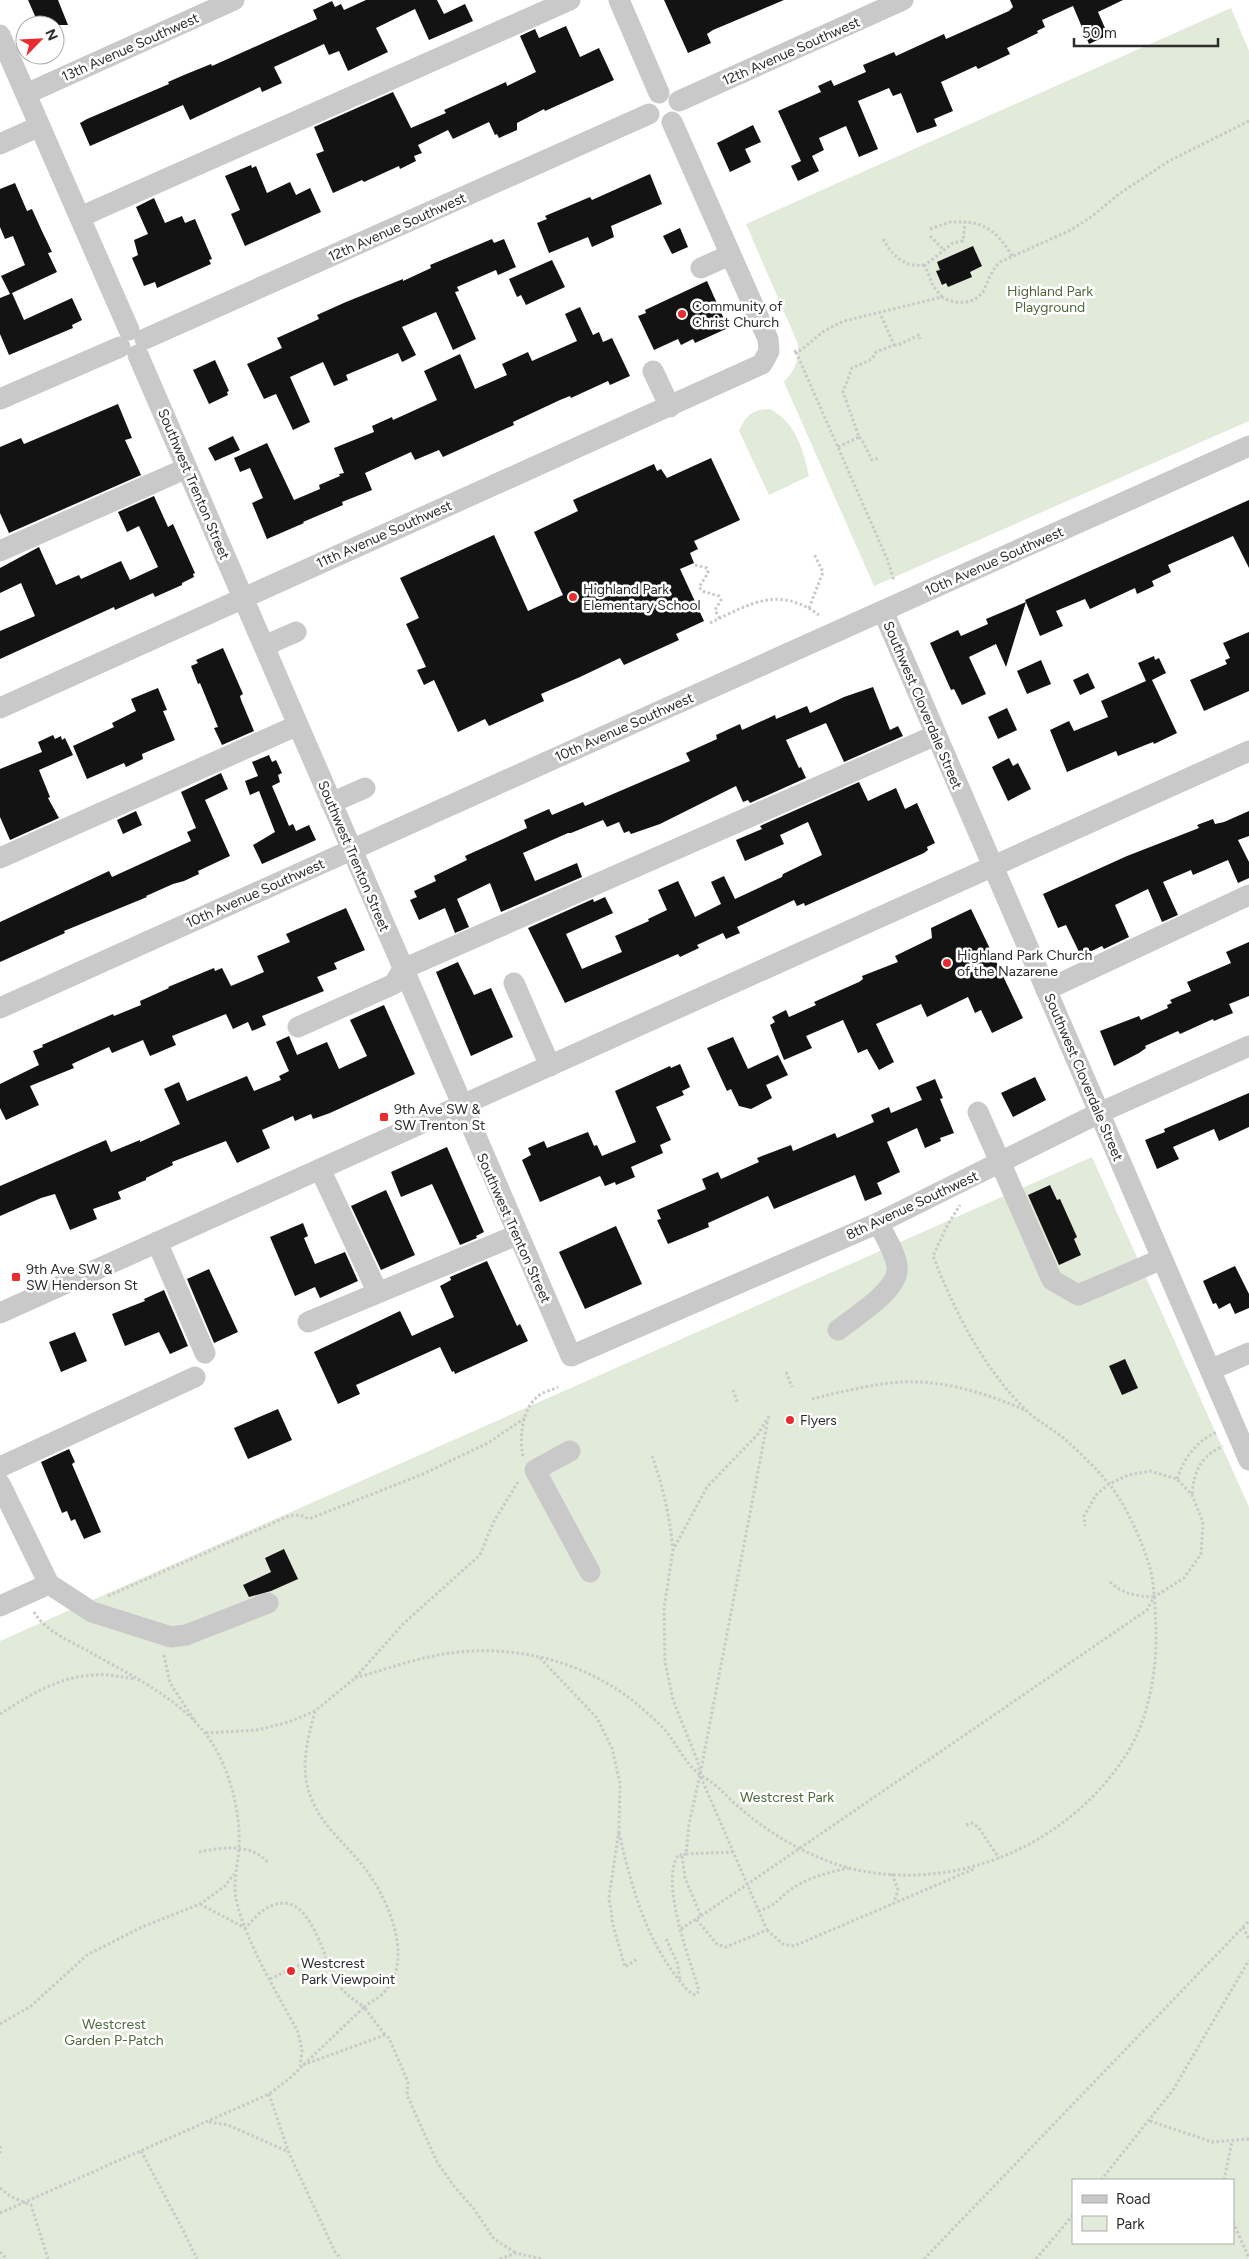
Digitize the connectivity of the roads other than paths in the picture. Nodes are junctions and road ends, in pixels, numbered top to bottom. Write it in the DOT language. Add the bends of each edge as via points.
graph roads {
  1 [pos="234,0"];
  2 [pos="570,0"];
  3 [pos="619,0"];
  4 [pos="903,0"];
  5 [pos="0,35"];
  6 [pos="26,94"];
  7 [pos="669,97"];
  8 [pos="650,114"];
  9 [pos="672,122"];
  10 [pos="40,126"];
  11 [pos="0,144"];
  12 [pos="80,218"];
  13 [pos="730,255"];
  14 [pos="701,268"];
  15 [pos="133,343"];
  16 [pos="653,371"];
  17 [pos="0,399"];
  18 [pos="670,407"];
  19 [pos="1249,446"];
  20 [pos="187,468"];
  21 [pos="0,552"];
  22 [pos="243,597"];
  23 [pos="883,611"];
  24 [pos="296,632"];
  25 [pos="264,646"];
  26 [pos="0,708"];
  27 [pos="298,725"];
  28 [pos="936,735"];
  29 [pos="1249,751"];
  30 [pos="365,788"];
  31 [pos="332,803"];
  32 [pos="351,849"];
  33 [pos="0,858"];
  34 [pos="993,867"];
  35 [pos="1249,895"];
  36 [pos="403,969"];
  37 [pos="514,983"];
  38 [pos="1046,990"];
  39 [pos="0,1008"];
  40 [pos="298,1026"];
  41 [pos="1249,1046"];
  42 [pos="550,1066"];
  43 [pos="461,1106"];
  44 [pos="978,1112"];
  45 [pos="1099,1113"];
  46 [pos="1001,1163"];
  47 [pos="320,1169"];
  48 [pos="878,1223"];
  49 [pos="517,1235"];
  50 [pos="157,1242"];
  51 [pos="1162,1259"];
  52 [pos="378,1292"];
  53 [pos="0,1313"];
  54 [pos="308,1322"];
  55 [pos="838,1330"];
  56 [pos="206,1353"];
  57 [pos="1249,1353"];
  58 [pos="571,1356"];
  59 [pos="1210,1370"];
  60 [pos="195,1377"];
  61 [pos="570,1451"];
  62 [pos="1249,1460"];
  63 [pos="0,1467"];
  64 [pos="0,1484"];
  65 [pos="590,1572"];
  66 [pos="49,1584"];
  67 [pos="268,1603"];
  68 [pos="0,1606"];
  1 -- 6 [label="street, 13th Avenue Southwest"];
  2 -- 12 [label="street"];
  3 -- 7 [label="street"];
  4 -- 7 [label="street, 12th Avenue Southwest"];
  5 -- 6 [label="street, Southwest Trenton Street"];
  6 -- 10 [label="street, Southwest Trenton Street"];
  7 -- 8 [label="street" via="650,100"];
  7 -- 9 [label="street" via="680,113"];
  8 -- 9 [label="street" via="659,123"];
  8 -- 15 [label="street, 12th Avenue Southwest"];
  9 -- 13 [label="street"];
  10 -- 11 [label="street"];
  10 -- 12 [label="street, Southwest Trenton Street"];
  12 -- 15 [label="street, Southwest Trenton Street"];
  13 -- 14 [label="street"];
  13 -- 18 [label="street, 11th Avenue Southwest" via="768,339 769,351 762,364"];
  15 -- 17 [label="street, 12th Avenue Southwest"];
  15 -- 20 [label="street, Southwest Trenton Street"];
  16 -- 18 [label="street"];
  18 -- 22 [label="street, 11th Avenue Southwest"];
  19 -- 23 [label="street, 10th Avenue Southwest"];
  20 -- 21 [label="street"];
  20 -- 22 [label="street, Southwest Trenton Street"];
  22 -- 25 [label="street, Southwest Trenton Street"];
  22 -- 26 [label="street, 11th Avenue Southwest"];
  23 -- 28 [label="street, Southwest Cloverdale Street"];
  23 -- 32 [label="street, 10th Avenue Southwest"];
  24 -- 25 [label="street"];
  25 -- 27 [label="street, Southwest Trenton Street"];
  27 -- 31 [label="street, Southwest Trenton Street"];
  27 -- 33 [label="street"];
  28 -- 34 [label="street, Southwest Cloverdale Street"];
  28 -- 36 [label="street"];
  29 -- 34 [label="street"];
  30 -- 31 [label="street"];
  31 -- 32 [label="street, Southwest Trenton Street"];
  32 -- 36 [label="street, Southwest Trenton Street"];
  32 -- 39 [label="street, 10th Avenue Southwest"];
  34 -- 38 [label="street, Southwest Cloverdale Street"];
  34 -- 42 [label="street"];
  35 -- 38 [label="street"];
  36 -- 40 [label="street" via="394,984"];
  36 -- 43 [label="street, Southwest Trenton Street"];
  37 -- 42 [label="street"];
  38 -- 45 [label="street, Southwest Cloverdale Street"];
  41 -- 45 [label="street, 8th Avenue Southwest"];
  42 -- 43 [label="street"];
  43 -- 47 [label="street"];
  43 -- 49 [label="street, Southwest Trenton Street"];
  44 -- 46 [label="street"];
  45 -- 46 [label="street, 8th Avenue Southwest"];
  45 -- 51 [label="street, Southwest Cloverdale Street"];
  46 -- 48 [label="street, 8th Avenue Southwest"];
  46 -- 51 [label="street" via="1052,1280 1078,1296"];
  47 -- 50 [label="street"];
  47 -- 52 [label="street"];
  48 -- 55 [label="street" via="898,1267 897,1275 885,1293"];
  48 -- 58 [label="street, 8th Avenue Southwest"];
  49 -- 52 [label="street"];
  49 -- 58 [label="street, Southwest Trenton Street"];
  50 -- 53 [label="street"];
  50 -- 56 [label="street"];
  51 -- 59 [label="street, Southwest Cloverdale Street"];
  52 -- 54 [label="street"];
  57 -- 59 [label="street"];
  59 -- 62 [label="street, Southwest Cloverdale Street"];
  60 -- 63 [label="street"];
  61 -- 65 [label="street" via="533,1471"];
  64 -- 66 [label="street"];
  66 -- 67 [label="street" via="106,1618 171,1636 186,1635"];
  66 -- 68 [label="street"];
}
